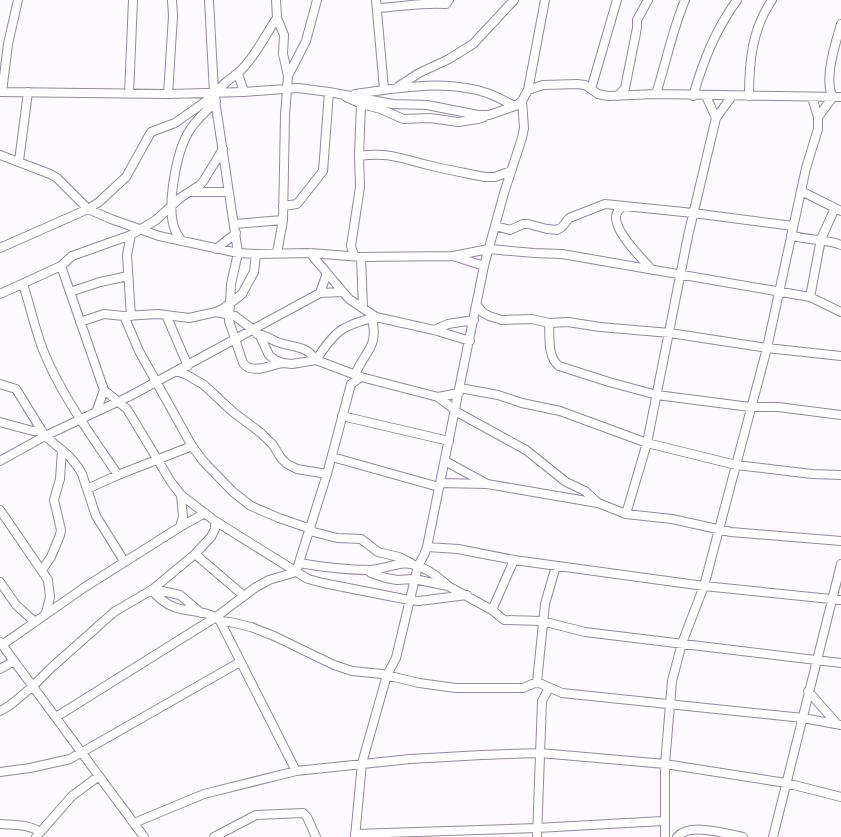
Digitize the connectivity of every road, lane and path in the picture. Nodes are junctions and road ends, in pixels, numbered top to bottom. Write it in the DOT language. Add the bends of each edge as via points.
graph roads {
  1 [pos="18,0"];
  2 [pos="133,0"];
  3 [pos="172,0"];
  4 [pos="210,0"];
  5 [pos="276,0"];
  6 [pos="317,0"];
  7 [pos="449,0"];
  8 [pos="514,0"];
  9 [pos="545,0"];
  10 [pos="617,0"];
  11 [pos="648,0"];
  12 [pos="685,0"];
  13 [pos="737,0"];
  14 [pos="772,0"];
  15 [pos="376,4"];
  16 [pos="277,18"];
  17 [pos="841,24"];
  18 [pos="238,74"];
  19 [pos="288,76"];
  20 [pos="398,87"];
  21 [pos="288,88"];
  22 [pos="384,89"];
  23 [pos="591,89"];
  24 [pos="528,90"];
  25 [pos="1,92"];
  26 [pos="28,92"];
  27 [pos="244,92"];
  28 [pos="329,92"];
  29 [pos="129,94"];
  30 [pos="168,94"];
  31 [pos="656,94"];
  32 [pos="345,95"];
  33 [pos="216,96"];
  34 [pos="618,96"];
  35 [pos="693,96"];
  36 [pos="706,96"];
  37 [pos="732,96"];
  38 [pos="749,96"];
  39 [pos="812,97"];
  40 [pos="837,97"];
  41 [pos="522,101"];
  42 [pos="361,104"];
  43 [pos="515,106"];
  44 [pos="489,115"];
  45 [pos="818,117"];
  46 [pos="716,118"];
  47 [pos="360,140"];
  48 [pos="223,149"];
  49 [pos="0,154"];
  50 [pos="375,154"];
  51 [pos="359,156"];
  52 [pos="18,161"];
  53 [pos="511,170"];
  54 [pos="801,191"];
  55 [pos="192,192"];
  56 [pos="228,192"];
  57 [pos="173,204"];
  58 [pos="283,206"];
  59 [pos="624,206"];
  60 [pos="88,209"];
  61 [pos="838,209"];
  62 [pos="693,213"];
  63 [pos="283,220"];
  64 [pos="234,224"];
  65 [pos="495,226"];
  66 [pos="793,226"];
  67 [pos="141,229"];
  68 [pos="236,233"];
  69 [pos="131,235"];
  70 [pos="791,235"];
  71 [pos="821,239"];
  72 [pos="181,240"];
  73 [pos="841,245"];
  74 [pos="351,246"];
  75 [pos="0,248"];
  76 [pos="216,249"];
  77 [pos="489,249"];
  78 [pos="238,252"];
  79 [pos="277,253"];
  80 [pos="310,253"];
  81 [pos="256,254"];
  82 [pos="333,256"];
  83 [pos="358,256"];
  84 [pos="453,256"];
  85 [pos="61,266"];
  86 [pos="484,266"];
  87 [pos="651,268"];
  88 [pos="327,273"];
  89 [pos="680,275"];
  90 [pos="128,276"];
  91 [pos="23,284"];
  92 [pos="70,292"];
  93 [pos="342,292"];
  94 [pos="779,292"];
  95 [pos="320,293"];
  96 [pos="0,294"];
  97 [pos="810,297"];
  98 [pos="229,305"];
  99 [pos="477,305"];
  100 [pos="363,308"];
  101 [pos="216,312"];
  102 [pos="841,312"];
  103 [pos="229,314"];
  104 [pos="166,315"];
  105 [pos="128,316"];
  106 [pos="374,318"];
  107 [pos="474,320"];
  108 [pos="80,322"];
  109 [pos="550,323"];
  110 [pos="434,330"];
  111 [pos="255,331"];
  112 [pos="670,333"];
  113 [pos="234,339"];
  114 [pos="470,341"];
  115 [pos="767,348"];
  116 [pos="841,356"];
  117 [pos="316,360"];
  118 [pos="283,363"];
  119 [pos="188,366"];
  120 [pos="177,371"];
  121 [pos="342,371"];
  122 [pos="358,376"];
  123 [pos="156,382"];
  124 [pos="0,384"];
  125 [pos="351,384"];
  126 [pos="104,390"];
  127 [pos="460,391"];
  128 [pos="656,396"];
  129 [pos="438,397"];
  130 [pos="118,402"];
  131 [pos="750,407"];
  132 [pos="97,410"];
  133 [pos="455,410"];
  134 [pos="841,414"];
  135 [pos="342,416"];
  136 [pos="80,420"];
  137 [pos="0,422"];
  138 [pos="43,433"];
  139 [pos="449,441"];
  140 [pos="647,443"];
  141 [pos="192,446"];
  142 [pos="62,450"];
  143 [pos="332,457"];
  144 [pos="158,460"];
  145 [pos="0,461"];
  146 [pos="445,461"];
  147 [pos="736,465"];
  148 [pos="118,474"];
  149 [pos="327,474"];
  150 [pos="841,475"];
  151 [pos="487,484"];
  152 [pos="440,485"];
  153 [pos="86,489"];
  154 [pos="181,495"];
  155 [pos="598,503"];
  156 [pos="0,510"];
  157 [pos="626,511"];
  158 [pos="205,513"];
  159 [pos="314,520"];
  160 [pos="215,521"];
  161 [pos="299,526"];
  162 [pos="180,527"];
  163 [pos="718,529"];
  164 [pos="310,530"];
  165 [pos="731,532"];
  166 [pos="841,541"];
  167 [pos="714,542"];
  168 [pos="427,547"];
  169 [pos="194,554"];
  170 [pos="514,560"];
  171 [pos="124,561"];
  172 [pos="299,563"];
  173 [pos="841,564"];
  174 [pos="415,565"];
  175 [pos="556,566"];
  176 [pos="42,570"];
  177 [pos="368,570"];
  178 [pos="296,572"];
  179 [pos="414,579"];
  180 [pos="0,582"];
  181 [pos="448,586"];
  182 [pos="704,586"];
  183 [pos="152,589"];
  184 [pos="467,595"];
  185 [pos="244,596"];
  186 [pos="832,599"];
  187 [pos="409,600"];
  188 [pos="841,600"];
  189 [pos="492,610"];
  190 [pos="46,613"];
  191 [pos="201,613"];
  192 [pos="218,619"];
  193 [pos="542,621"];
  194 [pos="35,622"];
  195 [pos="682,643"];
  196 [pos="1,644"];
  197 [pos="816,659"];
  198 [pos="14,661"];
  199 [pos="240,662"];
  200 [pos="841,663"];
  201 [pos="0,669"];
  202 [pos="387,675"];
  203 [pos="537,682"];
  204 [pos="32,688"];
  205 [pos="549,688"];
  206 [pos="808,691"];
  207 [pos="669,704"];
  208 [pos="0,711"];
  209 [pos="56,717"];
  210 [pos="803,718"];
  211 [pos="839,725"];
  212 [pos="82,753"];
  213 [pos="540,753"];
  214 [pos="362,763"];
  215 [pos="665,764"];
  216 [pos="296,771"];
  217 [pos="0,772"];
  218 [pos="99,776"];
  219 [pos="786,783"];
  220 [pos="841,797"];
  221 [pos="134,823"];
  222 [pos="0,824"];
  223 [pos="664,824"];
  224 [pos="537,828"];
  225 [pos="226,834"];
  226 [pos="38,835"];
  227 [pos="678,835"];
  228 [pos="355,836"];
  229 [pos="144,837"];
  230 [pos="214,837"];
  231 [pos="316,837"];
  232 [pos="537,837"];
  233 [pos="665,837"];
  234 [pos="743,837"];
  235 [pos="773,837"];
  1 -- 25 [label="street"];
  2 -- 29 [label="street"];
  3 -- 30 [label="street"];
  4 -- 33 [label="street"];
  5 -- 16 [label="street"];
  6 -- 19 [label="street" via="306,41"];
  7 -- 15 [label="street" via="446,4 399,7"];
  8 -- 20 [label="street" via="473,44"];
  9 -- 24 [label="street"];
  10 -- 23 [label="street"];
  11 -- 34 [label="street" via="637,20 625,88"];
  12 -- 31 [label="street"];
  13 -- 35 [label="street" via="710,44"];
  14 -- 38 [label="street" via="750,55"];
  15 -- 22 [label="street"];
  16 -- 18 [label="street" via="259,49"];
  16 -- 19 [label="street" via="284,35 283,54"];
  17 -- 40 [label="street" via="831,68 830,91"];
  18 -- 27 [label="street"];
  18 -- 33 [label="street" via="221,87"];
  19 -- 21 [label="street"];
  20 -- 22 [label="street"];
  20 -- 43 [label="street" via="440,86 474,90"];
  21 -- 27 [label="street"];
  21 -- 28 [label="street"];
  21 -- 58 [label="street"];
  22 -- 32 [label="street"];
  23 -- 24 [label="street" via="577,84 562,84"];
  23 -- 34 [label="street" via="598,94"];
  24 -- 41 [label="street"];
  25 -- 26 [label="street"];
  26 -- 29 [label="street"];
  26 -- 52 [label="street"];
  27 -- 33 [label="street"];
  28 -- 32 [label="street"];
  28 -- 58 [label="street" via="322,171 297,204"];
  29 -- 30 [label="street"];
  30 -- 33 [label="street"];
  31 -- 34 [label="street"];
  31 -- 35 [label="street"];
  32 -- 42 [label="street"];
  32 -- 44 [label="street"];
  33 -- 48 [label="street"];
  33 -- 57 [label="street" via="185,139 175,166"];
  33 -- 60 [label="street" via="175,123 151,132 126,177"];
  35 -- 36 [label="street"];
  36 -- 37 [label="street"];
  36 -- 46 [label="street"];
  37 -- 38 [label="street"];
  37 -- 46 [label="street"];
  38 -- 39 [label="street"];
  39 -- 40 [label="street"];
  39 -- 45 [label="street"];
  40 -- 45 [label="street"];
  41 -- 43 [label="street"];
  41 -- 53 [label="street" via="524,128"];
  42 -- 44 [label="street" via="408,120 430,118 458,122"];
  42 -- 47 [label="street"];
  43 -- 44 [label="street"];
  45 -- 54 [label="street"];
  46 -- 62 [label="street"];
  47 -- 50 [label="street"];
  47 -- 51 [label="street"];
  48 -- 55 [label="street" via="204,180"];
  48 -- 56 [label="street"];
  49 -- 52 [label="street"];
  50 -- 51 [label="street"];
  50 -- 53 [label="street" via="394,155 485,177 495,177"];
  51 -- 74 [label="street" via="360,192"];
  52 -- 60 [label="street" via="56,178"];
  53 -- 65 [label="street"];
  54 -- 61 [label="street"];
  54 -- 66 [label="street"];
  55 -- 56 [label="street"];
  55 -- 57 [label="street"];
  56 -- 64 [label="street"];
  57 -- 67 [label="street"];
  57 -- 72 [label="street" via="174,224"];
  58 -- 63 [label="street"];
  59 -- 62 [label="street"];
  59 -- 65 [label="street" via="602,205 569,218 557,230 528,224 510,230"];
  59 -- 87 [label="street" via="614,215 616,224"];
  60 -- 67 [label="street"];
  60 -- 75 [label="street"];
  61 -- 71 [label="street"];
  62 -- 66 [label="street"];
  62 -- 89 [label="street"];
  63 -- 64 [label="street"];
  63 -- 79 [label="street"];
  64 -- 68 [label="street"];
  65 -- 77 [label="street"];
  66 -- 70 [label="street"];
  67 -- 69 [label="street"];
  67 -- 72 [label="street"];
  68 -- 76 [label="street"];
  68 -- 78 [label="street"];
  69 -- 85 [label="street" via="72,256"];
  69 -- 90 [label="street" via="127,248"];
  70 -- 71 [label="street" via="802,239"];
  70 -- 94 [label="street"];
  71 -- 73 [label="street"];
  71 -- 97 [label="street"];
  72 -- 76 [label="street"];
  74 -- 82 [label="street"];
  74 -- 83 [label="street"];
  76 -- 78 [label="street"];
  77 -- 84 [label="street"];
  77 -- 86 [label="street"];
  77 -- 87 [label="street" via="562,254"];
  78 -- 81 [label="street"];
  78 -- 98 [label="street"];
  79 -- 80 [label="street"];
  79 -- 81 [label="street"];
  80 -- 82 [label="street"];
  80 -- 88 [label="street"];
  81 -- 98 [label="street" via="249,284"];
  82 -- 83 [label="street"];
  83 -- 84 [label="street"];
  83 -- 100 [label="street"];
  84 -- 86 [label="street"];
  85 -- 91 [label="street"];
  85 -- 92 [label="street"];
  86 -- 99 [label="street"];
  87 -- 89 [label="street"];
  88 -- 93 [label="street"];
  88 -- 95 [label="street"];
  89 -- 94 [label="street"];
  89 -- 112 [label="street"];
  90 -- 92 [label="street"];
  90 -- 105 [label="street"];
  91 -- 96 [label="street"];
  91 -- 136 [label="street" via="43,351"];
  92 -- 108 [label="street"];
  93 -- 95 [label="street"];
  93 -- 100 [label="street"];
  94 -- 97 [label="street"];
  94 -- 115 [label="street"];
  95 -- 111 [label="street"];
  97 -- 102 [label="street"];
  98 -- 101 [label="street"];
  98 -- 103 [label="street"];
  99 -- 107 [label="street"];
  99 -- 109 [label="street" via="482,312 502,320 532,319"];
  100 -- 106 [label="street"];
  101 -- 103 [label="street"];
  101 -- 104 [label="street" via="189,318"];
  103 -- 111 [label="street"];
  103 -- 113 [label="street"];
  104 -- 105 [label="street"];
  104 -- 119 [label="street"];
  105 -- 108 [label="street" via="104,314"];
  105 -- 123 [label="street" via="139,351"];
  106 -- 110 [label="street"];
  106 -- 117 [label="street" via="351,323 337,332"];
  106 -- 122 [label="street" via="373,342 361,362"];
  107 -- 110 [label="street"];
  107 -- 114 [label="street"];
  108 -- 126 [label="street"];
  109 -- 112 [label="street"];
  109 -- 128 [label="street" via="553,362"];
  110 -- 114 [label="street"];
  111 -- 113 [label="street"];
  111 -- 117 [label="street" via="279,343 301,348"];
  111 -- 118 [label="street" via="269,354"];
  112 -- 115 [label="street"];
  112 -- 128 [label="street"];
  113 -- 118 [label="street" via="243,363 250,369"];
  113 -- 119 [label="street"];
  114 -- 127 [label="street"];
  115 -- 116 [label="street"];
  115 -- 131 [label="street"];
  117 -- 118 [label="street"];
  117 -- 121 [label="street"];
  119 -- 120 [label="street"];
  120 -- 123 [label="street"];
  120 -- 149 [label="street" via="204,385 261,433 287,464"];
  121 -- 122 [label="street"];
  121 -- 125 [label="street"];
  122 -- 125 [label="street"];
  122 -- 129 [label="street"];
  123 -- 130 [label="street"];
  123 -- 141 [label="street"];
  124 -- 138 [label="street" via="16,389"];
  125 -- 135 [label="street"];
  126 -- 130 [label="street"];
  126 -- 132 [label="street"];
  127 -- 129 [label="street"];
  127 -- 133 [label="street"];
  127 -- 140 [label="street" via="498,395 560,411"];
  128 -- 131 [label="street"];
  128 -- 140 [label="street"];
  129 -- 133 [label="street"];
  130 -- 132 [label="street"];
  130 -- 144 [label="street" via="127,410"];
  131 -- 134 [label="street" via="778,406"];
  131 -- 147 [label="street"];
  132 -- 136 [label="street"];
  133 -- 139 [label="street"];
  133 -- 155 [label="street" via="526,450"];
  135 -- 139 [label="street"];
  135 -- 143 [label="street"];
  136 -- 138 [label="street"];
  136 -- 148 [label="street"];
  137 -- 138 [label="street"];
  138 -- 142 [label="street"];
  138 -- 145 [label="street"];
  139 -- 146 [label="street"];
  140 -- 147 [label="street"];
  140 -- 157 [label="street"];
  141 -- 144 [label="street"];
  141 -- 161 [label="street" via="242,500"];
  142 -- 153 [label="street" via="78,467"];
  142 -- 176 [label="street" via="60,479 54,500 61,530 51,557"];
  143 -- 149 [label="street"];
  143 -- 152 [label="street"];
  144 -- 148 [label="street"];
  144 -- 154 [label="street"];
  146 -- 151 [label="street"];
  146 -- 152 [label="street"];
  147 -- 150 [label="street"];
  147 -- 163 [label="street"];
  148 -- 153 [label="street"];
  149 -- 159 [label="street"];
  151 -- 152 [label="street"];
  151 -- 155 [label="street"];
  152 -- 168 [label="street"];
  153 -- 171 [label="street" via="96,516"];
  154 -- 158 [label="street"];
  154 -- 162 [label="street" via="183,517"];
  155 -- 157 [label="street"];
  156 -- 176 [label="street"];
  157 -- 163 [label="street"];
  158 -- 160 [label="street"];
  158 -- 162 [label="street"];
  159 -- 161 [label="street"];
  159 -- 164 [label="street"];
  160 -- 169 [label="street" via="211,537"];
  160 -- 178 [label="street"];
  161 -- 164 [label="street"];
  162 -- 171 [label="street"];
  163 -- 165 [label="street"];
  163 -- 167 [label="street"];
  164 -- 172 [label="street"];
  164 -- 174 [label="street" via="337,538 361,540 378,552"];
  165 -- 166 [label="street"];
  165 -- 167 [label="street"];
  167 -- 182 [label="street"];
  168 -- 170 [label="street" via="458,549"];
  168 -- 174 [label="street"];
  169 -- 183 [label="street"];
  169 -- 185 [label="street"];
  170 -- 175 [label="street"];
  170 -- 189 [label="street"];
  171 -- 190 [label="street"];
  172 -- 177 [label="street"];
  172 -- 178 [label="street"];
  173 -- 186 [label="street"];
  174 -- 177 [label="street"];
  174 -- 179 [label="street"];
  174 -- 181 [label="street"];
  175 -- 182 [label="street"];
  175 -- 193 [label="street"];
  176 -- 190 [label="street" via="50,592"];
  177 -- 179 [label="street" via="396,580"];
  178 -- 185 [label="street" via="270,580"];
  178 -- 187 [label="street" via="323,583"];
  179 -- 181 [label="street"];
  179 -- 187 [label="street"];
  180 -- 194 [label="street" via="16,605"];
  181 -- 184 [label="street"];
  182 -- 186 [label="street"];
  182 -- 195 [label="street"];
  183 -- 191 [label="street" via="180,595"];
  183 -- 191 [label="street" via="172,607"];
  183 -- 204 [label="street" via="114,612"];
  184 -- 187 [label="street"];
  184 -- 189 [label="street"];
  185 -- 192 [label="street"];
  186 -- 188 [label="street"];
  186 -- 197 [label="street"];
  187 -- 202 [label="street" via="396,658"];
  189 -- 193 [label="street" via="504,620"];
  190 -- 194 [label="street"];
  191 -- 192 [label="street"];
  192 -- 199 [label="street"];
  192 -- 202 [label="street" via="251,627 352,671"];
  192 -- 209 [label="street"];
  193 -- 195 [label="street" via="585,632"];
  193 -- 203 [label="street"];
  194 -- 196 [label="street"];
  195 -- 197 [label="street"];
  195 -- 207 [label="street"];
  196 -- 198 [label="street"];
  197 -- 200 [label="street"];
  197 -- 206 [label="street"];
  198 -- 201 [label="street"];
  198 -- 204 [label="street"];
  199 -- 212 [label="street"];
  199 -- 216 [label="street"];
  202 -- 203 [label="street" via="456,688 523,688"];
  202 -- 214 [label="street"];
  203 -- 205 [label="street"];
  204 -- 208 [label="street"];
  204 -- 209 [label="street"];
  205 -- 207 [label="street" via="562,693"];
  205 -- 213 [label="street" via="542,702"];
  206 -- 210 [label="street"];
  206 -- 211 [label="street"];
  207 -- 210 [label="street"];
  207 -- 215 [label="street"];
  209 -- 212 [label="street"];
  210 -- 211 [label="street"];
  210 -- 219 [label="street"];
  212 -- 217 [label="street" via="70,759"];
  212 -- 218 [label="street"];
  213 -- 214 [label="street"];
  213 -- 215 [label="street"];
  213 -- 224 [label="street"];
  214 -- 216 [label="street"];
  214 -- 228 [label="street"];
  215 -- 219 [label="street"];
  215 -- 223 [label="street"];
  216 -- 221 [label="street" via="204,794"];
  218 -- 221 [label="street"];
  218 -- 226 [label="street" via="72,796"];
  219 -- 220 [label="street"];
  219 -- 235 [label="street"];
  221 -- 229 [label="street"];
  222 -- 226 [label="street" via="34,828"];
  223 -- 224 [label="street"];
  223 -- 227 [label="street"];
  223 -- 233 [label="street"];
  224 -- 228 [label="street"];
  224 -- 232 [label="street"];
  225 -- 230 [label="street"];
  225 -- 231 [label="street" via="256,815 303,813"];
  227 -- 234 [label="street" via="704,829"];
}
